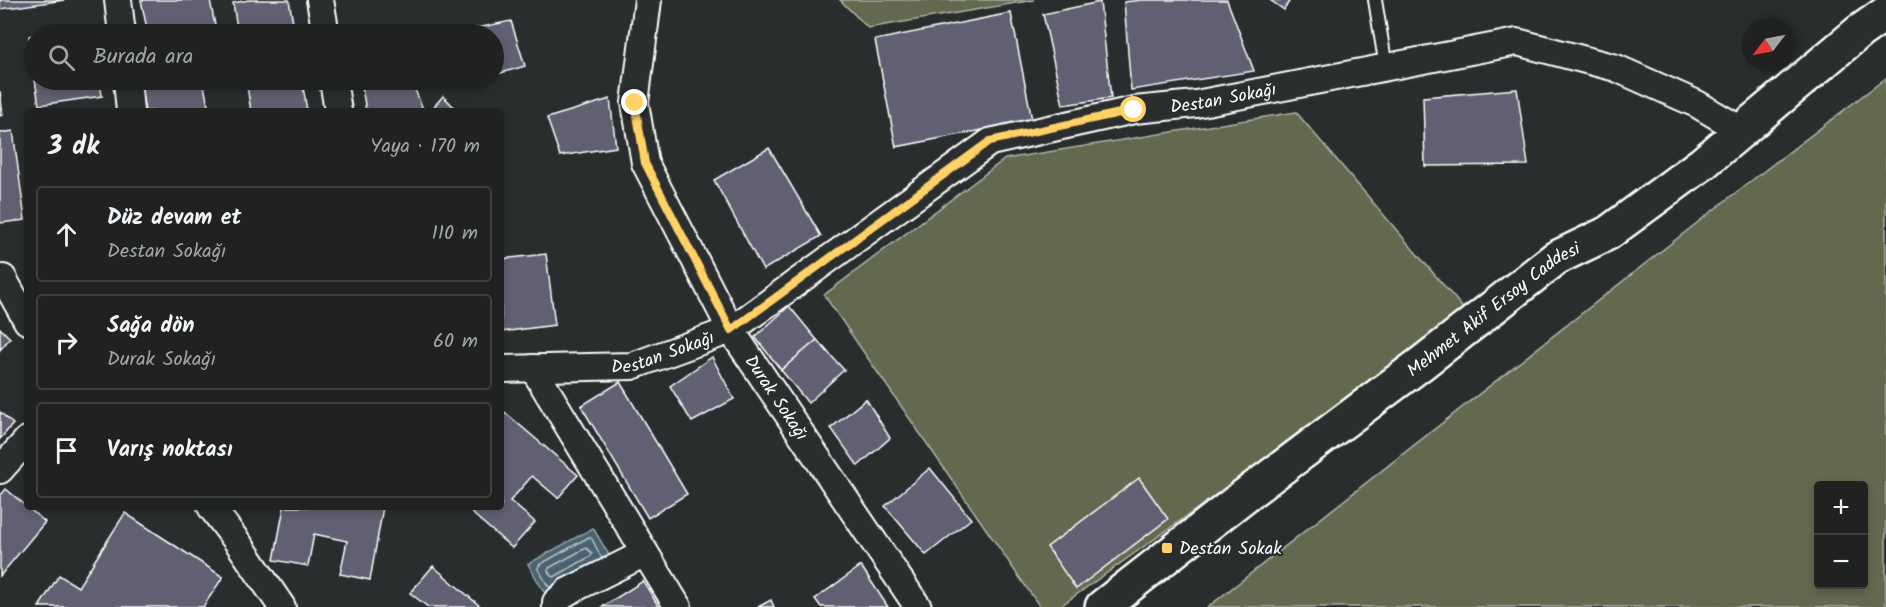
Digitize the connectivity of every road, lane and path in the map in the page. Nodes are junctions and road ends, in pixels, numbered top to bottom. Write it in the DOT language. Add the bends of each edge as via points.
graph roads {
  1 [pos="118,0"];
  2 [pos="320,0"];
  3 [pos="648,0"];
  4 [pos="1375,0"];
  5 [pos="1886,13"];
  6 [pos="121,24"];
  7 [pos="324,24"];
  8 [pos="1386,67"];
  9 [pos="128,90"];
  10 [pos="335,90"];
  11 [pos="130,108"];
  12 [pos="338,108"];
  13 [pos="1741,130"];
  14 [pos="2,278"];
  15 [pos="24,287"];
  16 [pos="24,316"];
  17 [pos="731,330"];
  18 [pos="533,368"];
  19 [pos="504,369"];
  20 [pos="24,443"];
  21 [pos="0,470"];
  22 [pos="214,510"];
  23 [pos="645,553"];
  24 [pos="282,607"];
  25 [pos="556,607"];
  26 [pos="678,607"];
  27 [pos="918,607"];
  28 [pos="1102,607"];
  1 -- 6 [label="street"];
  2 -- 7 [label="street"];
  3 -- 17 [label="street, Durak Sokağı" via="635,103 645,163"];
  4 -- 8 [label="lane"];
  5 -- 13 [label="street, Mehmet Akif Ersoy Caddesi"];
  8 -- 13 [label="street, Destan Sokağı" via="1517,42 1616,68 1697,104"];
  8 -- 17 [label="street, Destan Sokağı" via="1196,104 1134,110 990,141"];
  9 -- 11 [label="street"];
  10 -- 12 [label="street"];
  13 -- 28 [label="street, Mehmet Akif Ersoy Caddesi" via="1608,233 1556,258"];
  14 -- 15 [label="street"];
  14 -- 16 [label="street"];
  17 -- 18 [label="street, Destan Sokağı" via="632,366"];
  17 -- 27 [label="street, Durak Sokağı"];
  18 -- 19 [label="street, Destan Sokağı"];
  18 -- 23 [label="street"];
  20 -- 21 [label="street"];
  22 -- 24 [label="street"];
  23 -- 25 [label="street" via="567,592"];
  23 -- 26 [label="street"];
}
